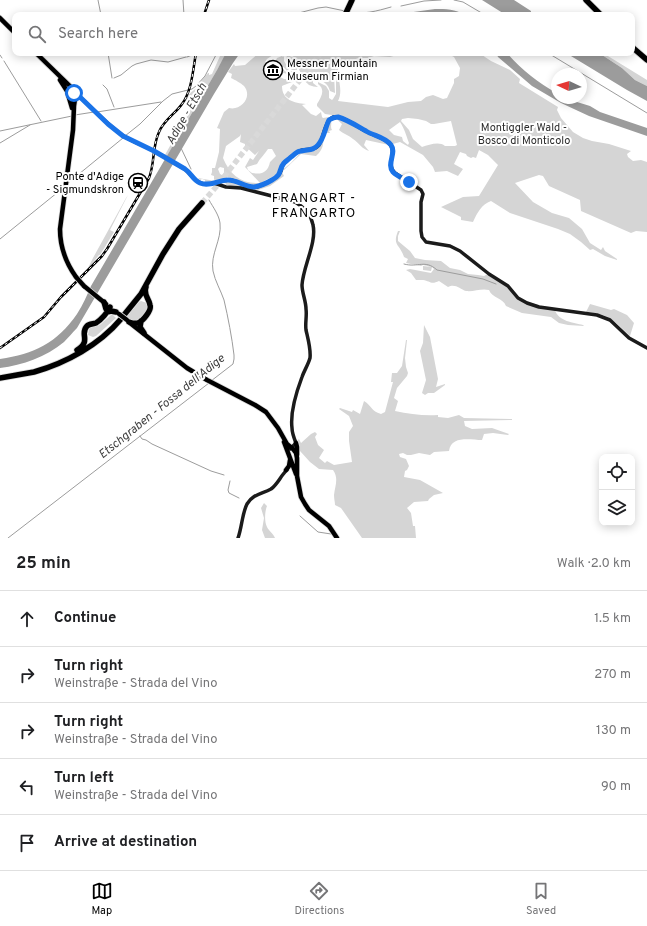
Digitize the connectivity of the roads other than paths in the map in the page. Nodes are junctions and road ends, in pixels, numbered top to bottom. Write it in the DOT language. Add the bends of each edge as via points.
graph roads {
  1 [pos="353,0"];
  2 [pos="584,0"];
  3 [pos="347,12"];
  4 [pos="595,12"];
  5 [pos="598,12"];
  6 [pos="0,18"];
  7 [pos="12,30"];
  8 [pos="635,51"];
  9 [pos="39,56"];
  10 [pos="647,62"];
  11 [pos="56,73"];
  12 [pos="67,91"];
  13 [pos="74,97"];
  14 [pos="73,114"];
  15 [pos="222,183"];
  16 [pos="178,228"];
  17 [pos="166,243"];
  18 [pos="160,257"];
  19 [pos="149,277"];
  20 [pos="103,301"];
  21 [pos="149,303"];
  22 [pos="107,311"];
  23 [pos="122,318"];
  24 [pos="139,324"];
  25 [pos="85,330"];
  26 [pos="144,333"];
  27 [pos="647,348"];
  28 [pos="73,354"];
  29 [pos="0,377"];
  30 [pos="283,438"];
  31 [pos="296,443"];
  32 [pos="291,448"];
  33 [pos="288,453"];
  34 [pos="297,457"];
  35 [pos="292,463"];
  36 [pos="287,470"];
  37 [pos="296,474"];
  38 [pos="238,538"];
  39 [pos="337,538"];
  1 -- 3 [label="highway"];
  2 -- 4 [label="highway"];
  2 -- 5 [label="highway"];
  6 -- 7 [label="main road"];
  8 -- 10 [label="highway"];
  9 -- 11 [label="main road"];
  11 -- 12 [label="main road"];
  11 -- 13 [label="main road" via="75,91"];
  12 -- 13 [label="main road"];
  12 -- 14 [label="main road"];
  13 -- 14 [label="main road"];
  13 -- 15 [label="main road" via="83,100 124,136 187,170 200,183"];
  14 -- 20 [label="main road, bridge" via="61,220 62,249 72,271 84,286"];
  15 -- 27 [label="main road" via="230,180 254,187 272,180 279,174 285,162 297,153 312,150 319,145 328,122 338,117 391,145 392,170 422,191 421,231 426,242 450,246 460,251 508,286 522,301 604,317 629,338"];
  15 -- 31 [label="main road" via="295,202 311,217 313,239 302,284 310,357 302,376 292,416"];
  16 -- 17 [label="highway"];
  16 -- 18 [label="highway" via="201,202"];
  16 -- 19 [label="highway"];
  18 -- 19 [label="highway"];
  18 -- 21 [label="highway" via="145,289"];
  18 -- 23 [label="highway" via="141,294"];
  19 -- 23 [label="highway"];
  20 -- 22 [label="highway"];
  21 -- 23 [label="highway" via="139,300"];
  21 -- 24 [label="highway" via="150,311"];
  22 -- 23 [label="highway"];
  22 -- 25 [label="highway"];
  23 -- 24 [label="highway"];
  23 -- 25 [label="highway" via="95,338 87,337"];
  23 -- 28 [label="highway"];
  23 -- 29 [label="highway" via="106,334 66,360 32,372"];
  24 -- 26 [label="highway"];
  25 -- 28 [label="highway" via="84,344"];
  26 -- 30 [label="main road" via="182,364 266,412"];
  28 -- 29 [label="highway" via="37,368"];
  30 -- 32 [label="main road"];
  30 -- 33 [label="main road"];
  31 -- 32 [label="main road"];
  31 -- 34 [label="main road"];
  32 -- 33 [label="main road"];
  32 -- 34 [label="main road"];
  33 -- 35 [label="main road"];
  34 -- 35 [label="main road"];
  34 -- 37 [label="main road"];
  35 -- 36 [label="main road"];
  35 -- 37 [label="main road"];
  36 -- 37 [label="main road"];
  36 -- 38 [label="main road" via="275,485 248,503"];
  37 -- 39 [label="main road" via="305,504 329,526"];
}
